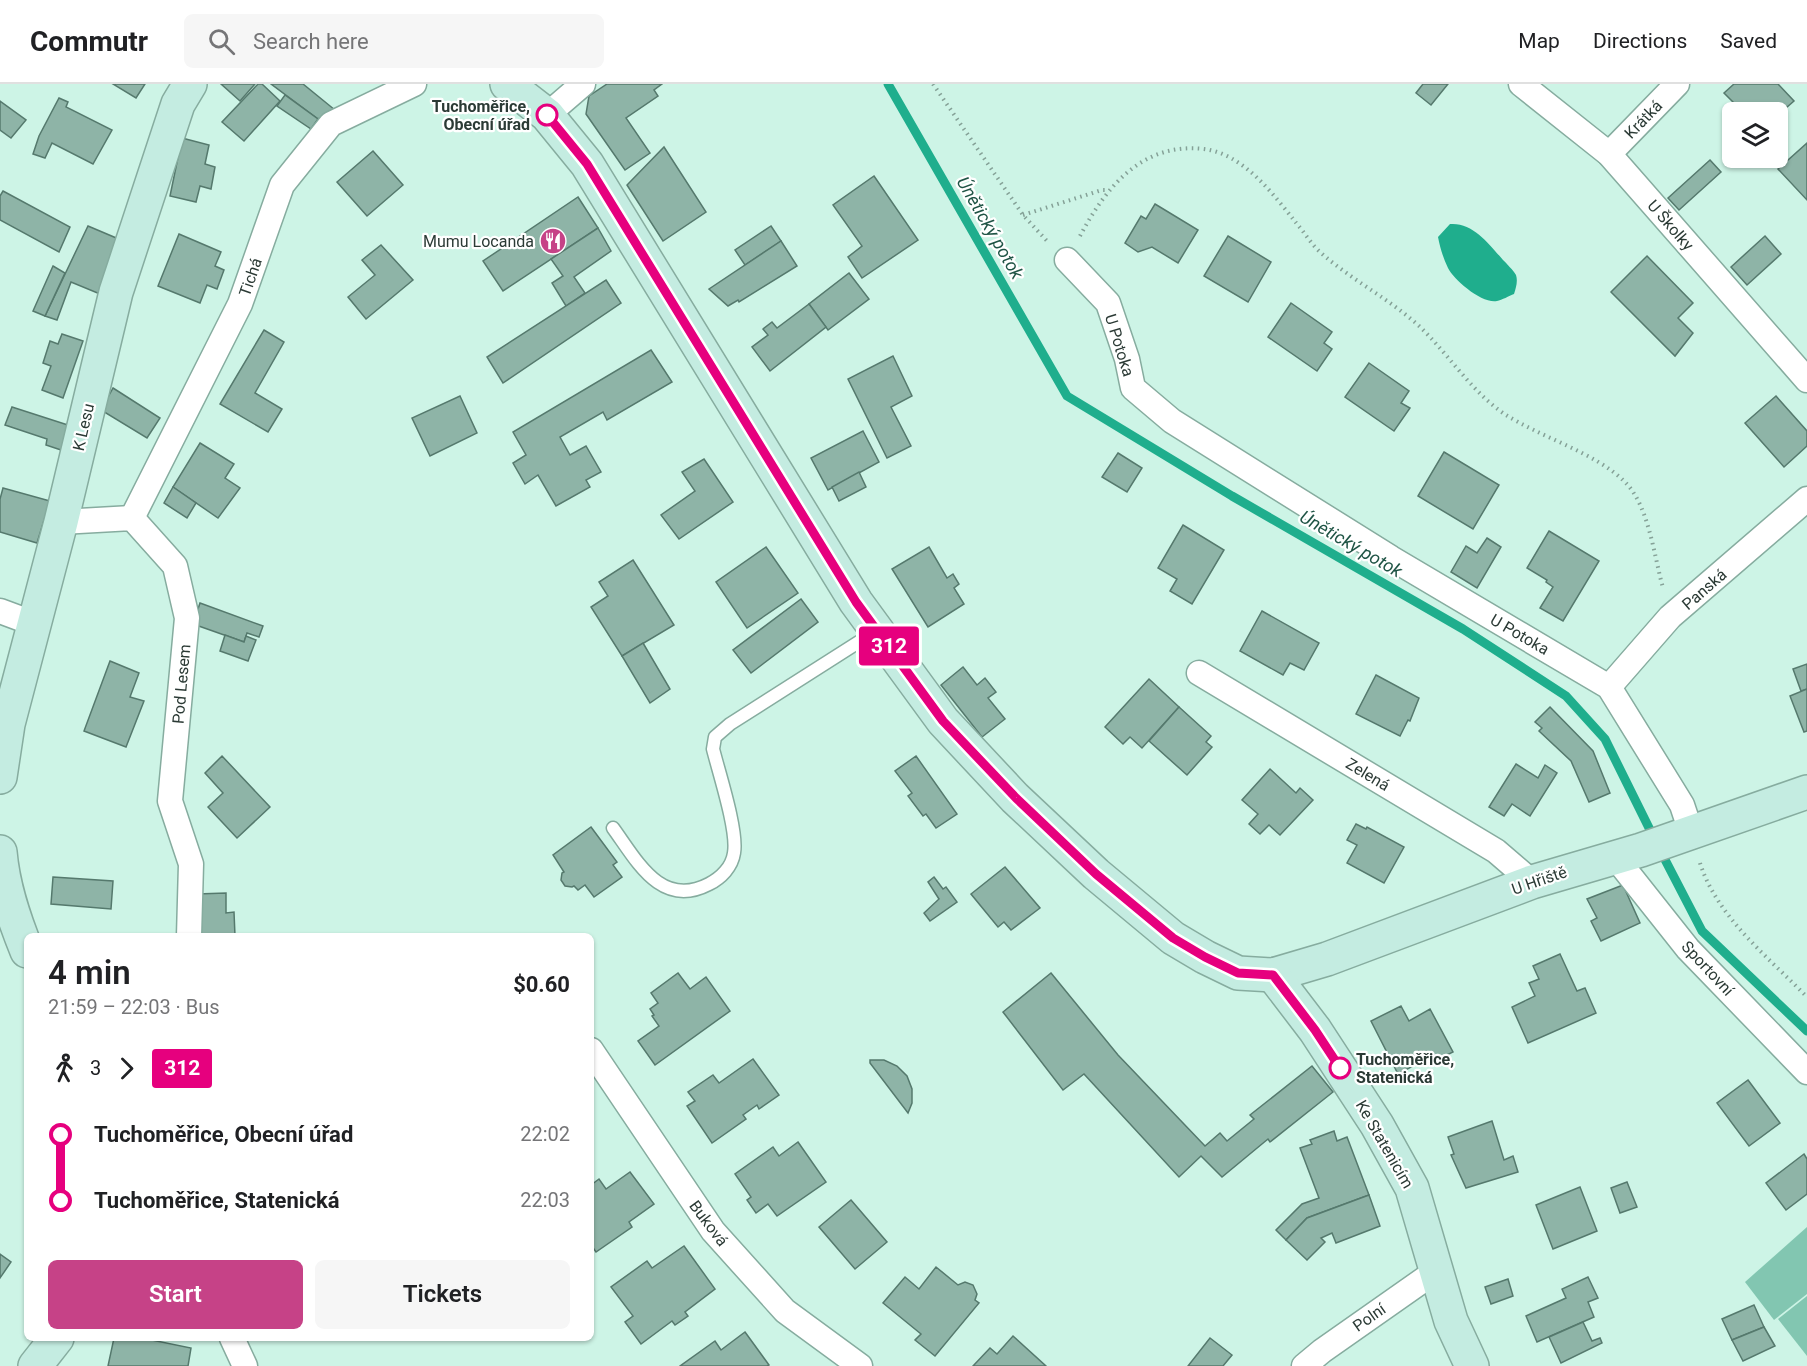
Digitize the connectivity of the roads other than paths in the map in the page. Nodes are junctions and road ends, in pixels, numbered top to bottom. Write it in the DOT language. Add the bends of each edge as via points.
graph roads {
  1 [pos="190,84"];
  2 [pos="414,84"];
  3 [pos="507,84"];
  4 [pos="584,84"];
  5 [pos="1521,84"];
  6 [pos="1677,84"];
  7 [pos="547,115"];
  8 [pos="1609,154"];
  9 [pos="1067,260"];
  10 [pos="1807,380"];
  11 [pos="1807,499"];
  12 [pos="132,518"];
  13 [pos="61,522"];
  14 [pos="0,611"];
  15 [pos="35,624"];
  16 [pos="878,631"];
  17 [pos="1199,674"];
  18 [pos="1610,687"];
  19 [pos="0,777"];
  20 [pos="1807,792"];
  21 [pos="613,828"];
  22 [pos="1683,834"];
  23 [pos="0,852"];
  24 [pos="1628,853"];
  25 [pos="1532,882"];
  26 [pos="189,933"];
  27 [pos="24,944"];
  28 [pos="1273,975"];
  29 [pos="594,1054"];
  30 [pos="1807,1072"];
  31 [pos="1436,1271"];
  32 [pos="55,1341"];
  33 [pos="233,1341"];
  34 [pos="35,1366"];
  35 [pos="245,1366"];
  36 [pos="860,1366"];
  37 [pos="1304,1366"];
  38 [pos="1472,1366"];
  1 -- 13 [label="street, K Lesu" via="178,104 116,292"];
  2 -- 12 [label="street, Tichá" via="331,123 282,185 240,304"];
  3 -- 7 [label="street, U Hřiště"];
  4 -- 7 [label="street"];
  5 -- 8 [label="street, U Školky"];
  6 -- 8 [label="street, Krátká"];
  7 -- 16 [label="street, U Hřiště" via="587,164 856,602"];
  8 -- 10 [label="street, U Školky"];
  9 -- 18 [label="street, U Potoka" via="1108,303 1133,388 1172,421 1391,558"];
  11 -- 18 [label="street, Panská" via="1670,618"];
  12 -- 13 [label="street"];
  12 -- 26 [label="street, Pod Lesem" via="175,566 187,618 170,801 191,864"];
  13 -- 15 [label="street, K Lesu"];
  14 -- 15 [label="street"];
  15 -- 19 [label="street, K Lesu" via="8,724"];
  16 -- 21 [label="lane" via="715,737 713,749 734,834 731,863 715,881 690,891 659,884"];
  16 -- 28 [label="street, U Hřiště" via="943,721 1096,874 1173,938 1205,957 1238,973"];
  17 -- 25 [label="street, Zelená" via="1496,851"];
  18 -- 22 [label="street, U Potoka" via="1682,805"];
  20 -- 22 [label="street, U Hřiště"];
  22 -- 24 [label="street, U Hřiště"];
  23 -- 27 [label="street" via="12,914"];
  24 -- 25 [label="street, U Hřiště"];
  24 -- 30 [label="street, Sportovní" via="1688,949"];
  25 -- 28 [label="street, U Hřiště" via="1327,959"];
  28 -- 31 [label="street, Ke Statenicím" via="1315,1030 1377,1125 1412,1188"];
  29 -- 36 [label="street, Buková" via="713,1231 785,1311"];
  31 -- 37 [label="street, Polní"];
  31 -- 38 [label="street, Ke Statenicím" via="1451,1321"];
  32 -- 34 [label="street"];
  33 -- 35 [label="street"];
}
